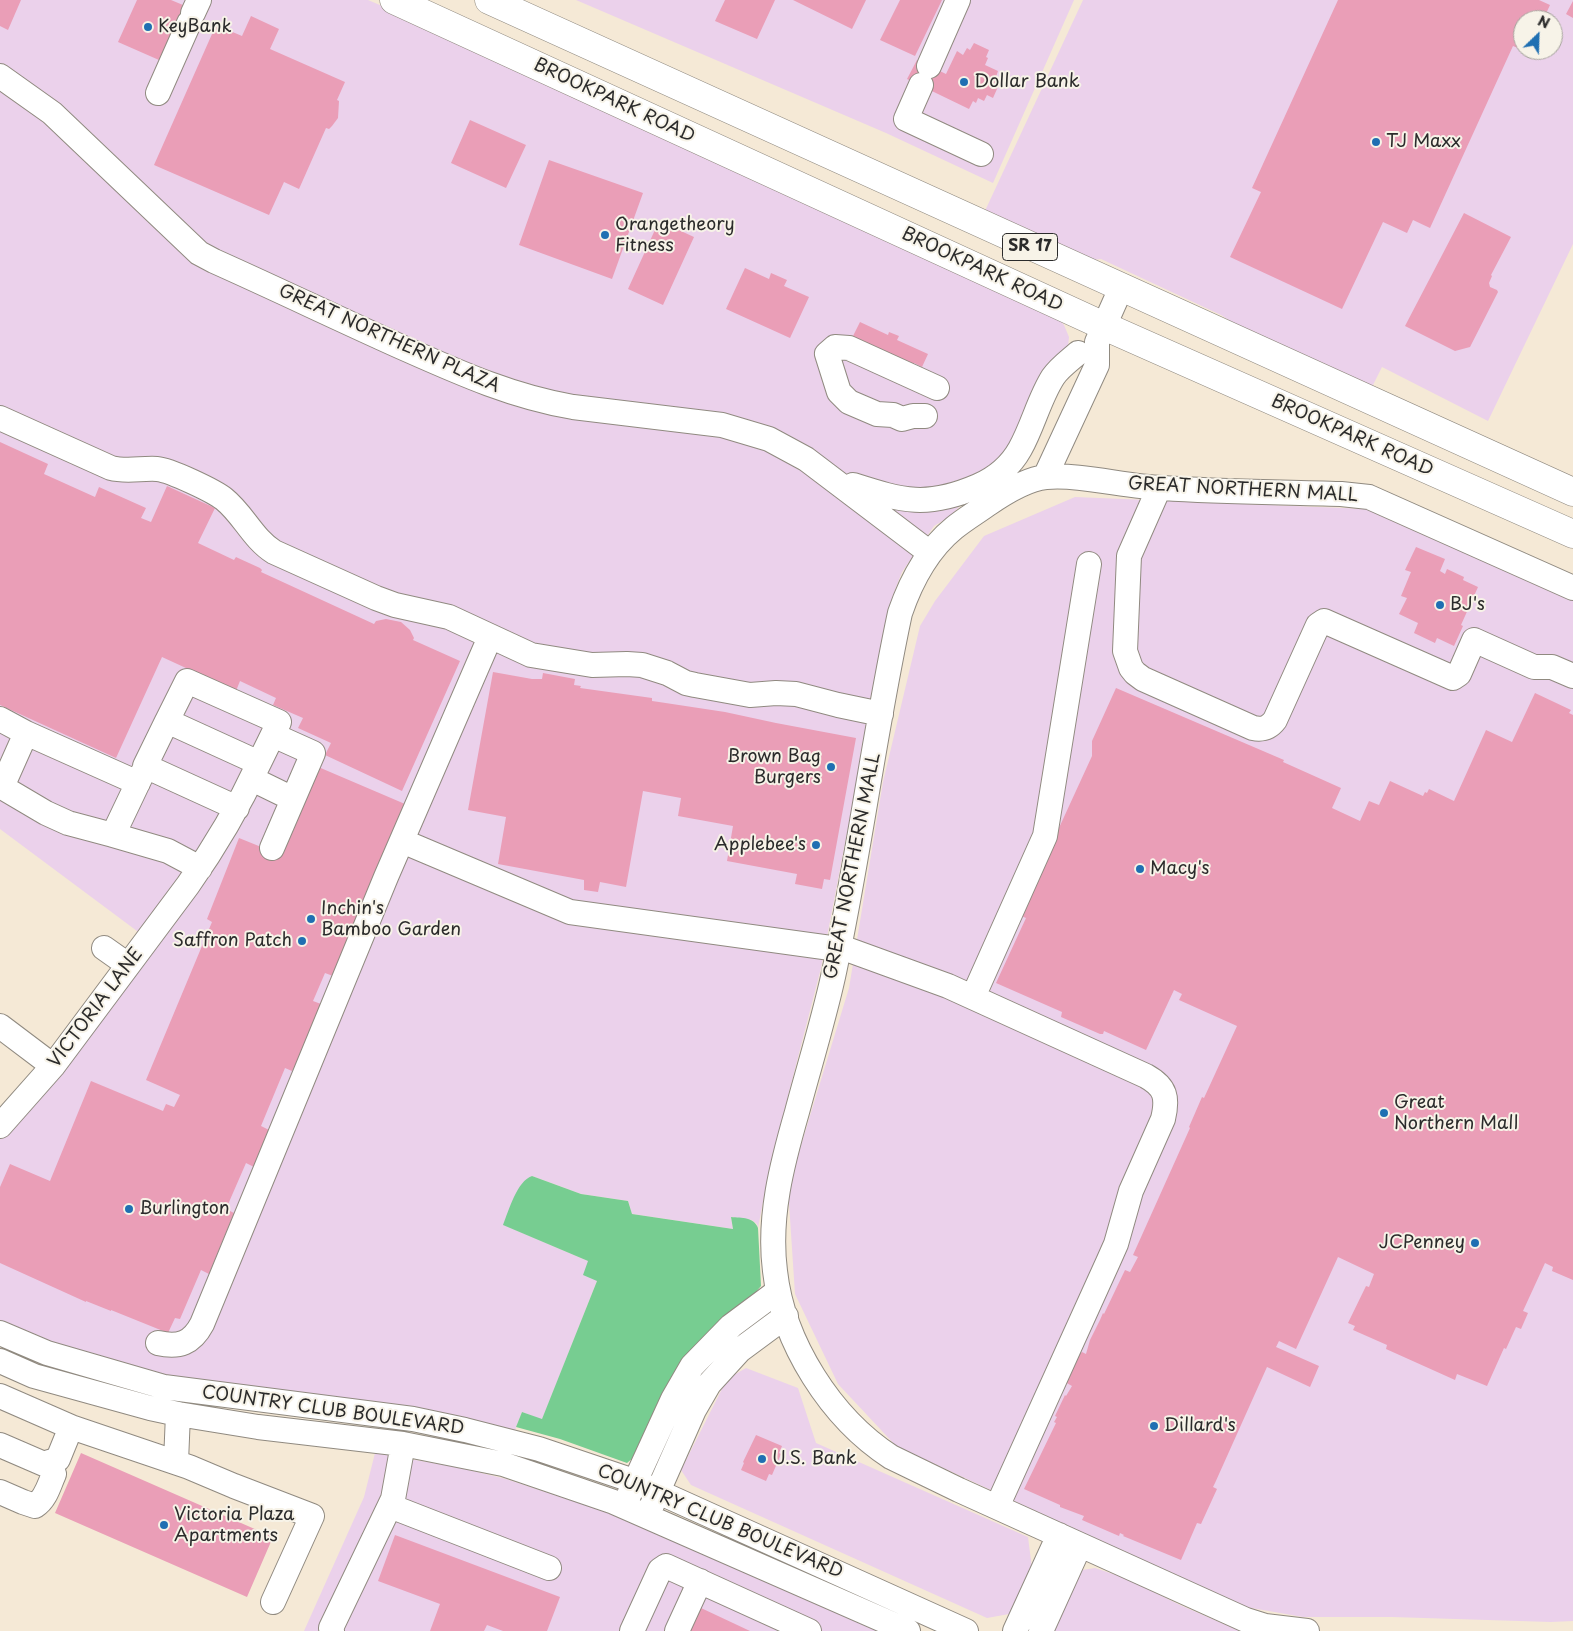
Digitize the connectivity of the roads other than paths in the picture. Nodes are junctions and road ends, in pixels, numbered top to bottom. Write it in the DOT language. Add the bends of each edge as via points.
graph roads {
  1 [pos="394,0"];
  2 [pos="489,0"];
  3 [pos="958,0"];
  4 [pos="194,12"];
  5 [pos="0,76"];
  6 [pos="158,93"];
  7 [pos="982,154"];
  8 [pos="1121,288"];
  9 [pos="1093,340"];
  10 [pos="937,388"];
  11 [pos="925,416"];
  12 [pos="0,418"];
  13 [pos="1045,477"];
  14 [pos="837,481"];
  15 [pos="1016,488"];
  16 [pos="1159,488"];
  17 [pos="1573,492"];
  18 [pos="1573,534"];
  19 [pos="930,553"];
  20 [pos="1089,564"];
  21 [pos="1573,588"];
  22 [pos="490,637"];
  23 [pos="1573,676"];
  24 [pos="881,714"];
  25 [pos="0,719"];
  26 [pos="167,721"];
  27 [pos="26,733"];
  28 [pos="273,735"];
  29 [pos="256,771"];
  30 [pos="141,775"];
  31 [pos="1,786"];
  32 [pos="293,799"];
  33 [pos="237,808"];
  34 [pos="113,835"];
  35 [pos="402,842"];
  36 [pos="272,848"];
  37 [pos="194,877"];
  38 [pos="838,947"];
  39 [pos="104,948"];
  40 [pos="128,965"];
  41 [pos="973,997"];
  42 [pos="0,1026"];
  43 [pos="53,1066"];
  44 [pos="0,1126"];
  45 [pos="778,1291"];
  46 [pos="786,1316"];
  47 [pos="0,1333"];
  48 [pos="158,1343"];
  49 [pos="0,1361"];
  50 [pos="0,1396"];
  51 [pos="178,1414"];
  52 [pos="71,1427"];
  53 [pos="403,1444"];
  54 [pos="0,1445"];
  55 [pos="49,1462"];
  56 [pos="176,1462"];
  57 [pos="634,1481"];
  58 [pos="0,1492"];
  59 [pos="658,1492"];
  60 [pos="390,1506"];
  61 [pos="624,1506"];
  62 [pos="997,1507"];
  63 [pos="648,1516"];
  64 [pos="1059,1535"];
  65 [pos="1080,1545"];
  66 [pos="549,1568"];
  67 [pos="700,1582"];
  68 [pos="272,1602"];
  69 [pos="332,1631"];
  70 [pos="632,1631"];
  71 [pos="677,1631"];
  72 [pos="809,1631"];
  73 [pos="908,1631"];
  74 [pos="966,1631"];
  75 [pos="1015,1631"];
  76 [pos="1041,1631"];
  77 [pos="1307,1631"];
  1 -- 9 [label="main road, BROOKPARK ROAD / SR 17"];
  2 -- 8 [label="main road, SR 17"];
  3 -- 7 [label="street" via="906,119"];
  4 -- 6 [label="street"];
  5 -- 14 [label="street, GREAT NORTHERN PLAZA" via="52,113 200,253 214,261 488,385 556,404 731,427 779,443"];
  8 -- 9 [label="street"];
  8 -- 17 [label="main road, SR 17"];
  9 -- 13 [label="street" via="1097,365"];
  9 -- 14 [label="street, GREAT NORTHERN PLAZA" via="1054,376 1013,461 992,480 940,499 906,499"];
  9 -- 15 [label="street"];
  9 -- 18 [label="main road, BROOKPARK ROAD / SR 17"];
  10 -- 11 [label="street" via="849,348 836,347 827,354 839,392 849,402 877,414 902,419"];
  12 -- 22 [label="street" via="111,468 156,469 217,494 274,552 376,598 449,617"];
  13 -- 15 [label="street, GREAT NORTHERN MALL"];
  13 -- 16 [label="street, GREAT NORTHERN MALL"];
  14 -- 19 [label="street, GREAT NORTHERN PLAZA"];
  15 -- 19 [label="street, GREAT NORTHERN MALL" via="960,523"];
  16 -- 21 [label="street, GREAT NORTHERN MALL" via="1369,497"];
  16 -- 23 [label="street" via="1129,560 1125,651 1131,668 1143,679 1253,728 1264,729 1275,720 1318,625 1324,621 1454,678 1459,674 1474,640 1534,666 1552,667"];
  19 -- 24 [label="street, GREAT NORTHERN MALL" via="913,581 900,613"];
  20 -- 41 [label="street" via="1046,836"];
  22 -- 24 [label="street" via="536,656 592,666 642,665 695,685 750,695 796,694"];
  22 -- 35 [label="street"];
  24 -- 38 [label="street, GREAT NORTHERN MALL"];
  25 -- 27 [label="street"];
  26 -- 28 [label="street" via="187,681 279,722"];
  26 -- 29 [label="street"];
  26 -- 30 [label="street"];
  27 -- 30 [label="street"];
  27 -- 31 [label="street"];
  28 -- 29 [label="street, VICTORIA LANE"];
  28 -- 32 [label="street" via="313,754"];
  29 -- 32 [label="street"];
  29 -- 33 [label="street, VICTORIA LANE"];
  30 -- 33 [label="street"];
  30 -- 34 [label="street"];
  31 -- 34 [label="street" via="46,813"];
  32 -- 36 [label="street"];
  33 -- 37 [label="street, VICTORIA LANE"];
  34 -- 37 [label="street" via="168,851"];
  35 -- 38 [label="street" via="570,912"];
  35 -- 48 [label="street" via="202,1324 197,1334 187,1341 169,1345"];
  37 -- 40 [label="street, VICTORIA LANE"];
  38 -- 41 [label="street"];
  38 -- 45 [label="street, GREAT NORTHERN MALL" via="831,987 779,1181 773,1240"];
  39 -- 40 [label="street"];
  40 -- 43 [label="street, VICTORIA LANE"];
  41 -- 62 [label="street" via="1146,1076 1160,1085 1166,1101 1163,1119 1128,1199 1113,1251"];
  42 -- 43 [label="street"];
  43 -- 44 [label="street, VICTORIA LANE"];
  45 -- 46 [label="street, GREAT NORTHERN MALL"];
  45 -- 57 [label="street" via="731,1326 692,1366 672,1399"];
  46 -- 59 [label="street" via="740,1350 709,1384"];
  46 -- 62 [label="street, GREAT NORTHERN MALL" via="816,1380 857,1429 896,1460"];
  47 -- 57 [label="street, COUNTRY CLUB BOULEVARD" via="47,1353 164,1386 465,1430 540,1450"];
  49 -- 51 [label="street, COUNTRY CLUB BOULEVARD" via="34,1376"];
  50 -- 52 [label="street"];
  51 -- 53 [label="street, COUNTRY CLUB BOULEVARD"];
  51 -- 56 [label="street"];
  52 -- 55 [label="street" via="58,1459"];
  52 -- 56 [label="street"];
  53 -- 60 [label="street"];
  53 -- 61 [label="street, COUNTRY CLUB BOULEVARD" via="503,1464"];
  54 -- 55 [label="street" via="44,1464"];
  55 -- 58 [label="street" via="54,1474 41,1502 35,1506"];
  56 -- 68 [label="street" via="312,1516"];
  57 -- 59 [label="street, COUNTRY CLUB BOULEVARD"];
  57 -- 61 [label="street"];
  59 -- 63 [label="street"];
  59 -- 74 [label="street, COUNTRY CLUB BOULEVARD"];
  60 -- 66 [label="street"];
  60 -- 69 [label="street"];
  61 -- 63 [label="street, COUNTRY CLUB BOULEVARD"];
  62 -- 64 [label="street, GREAT NORTHERN MALL"];
  63 -- 73 [label="street, COUNTRY CLUB BOULEVARD"];
  64 -- 65 [label="street, GREAT NORTHERN MALL"];
  64 -- 75 [label="street"];
  65 -- 76 [label="street"];
  65 -- 77 [label="street, GREAT NORTHERN MALL" via="1252,1622"];
  67 -- 70 [label="street" via="662,1567"];
  67 -- 71 [label="street"];
  67 -- 72 [label="street"];
}
